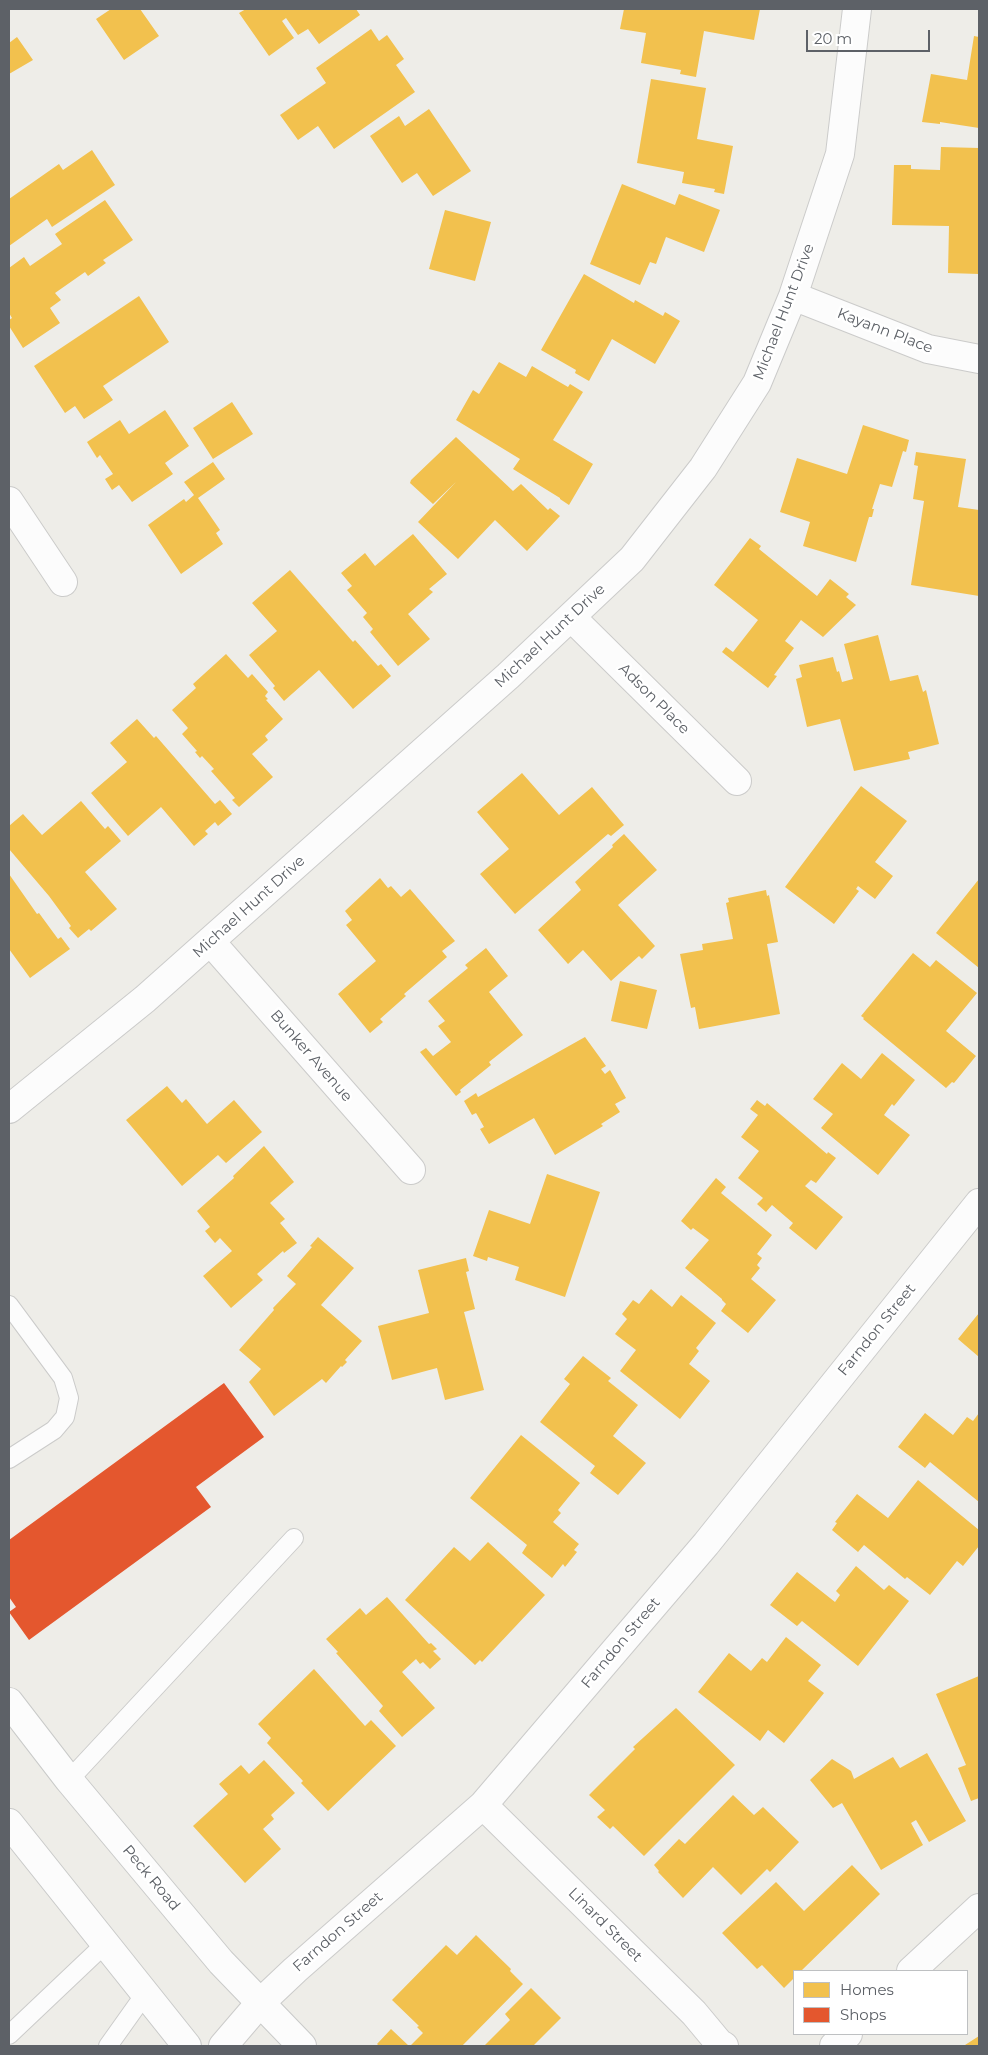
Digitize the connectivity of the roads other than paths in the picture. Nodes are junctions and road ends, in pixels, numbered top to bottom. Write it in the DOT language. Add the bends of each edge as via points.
graph roads {
  1 [pos="857,9"];
  2 [pos="793,296"];
  3 [pos="979,359"];
  4 [pos="9,501"];
  5 [pos="63,582"];
  6 [pos="571,617"];
  7 [pos="737,781"];
  8 [pos="210,941"];
  9 [pos="9,1108"];
  10 [pos="411,1170"];
  11 [pos="979,1203"];
  12 [pos="9,1305"];
  13 [pos="9,1459"];
  14 [pos="294,1538"];
  15 [pos="9,1702"];
  16 [pos="69,1780"];
  17 [pos="483,1805"];
  18 [pos="9,1823"];
  19 [pos="979,1908"];
  20 [pos="105,1944"];
  21 [pos="912,1970"];
  22 [pos="145,1994"];
  23 [pos="259,2004"];
  24 [pos="9,2035"];
  25 [pos="847,2035"];
  26 [pos="108,2046"];
  27 [pos="187,2046"];
  28 [pos="223,2046"];
  29 [pos="302,2046"];
  30 [pos="724,2046"];
  31 [pos="834,2046"];
  1 -- 2 [label="street, Michael Hunt Drive" via="840,154"];
  2 -- 3 [label="street, Kayann Place" via="928,349"];
  2 -- 6 [label="street, Michael Hunt Drive" via="757,383 703,468 632,560"];
  4 -- 5 [label="street"];
  6 -- 7 [label="street, Adson Place"];
  6 -- 8 [label="street, Michael Hunt Drive"];
  8 -- 9 [label="street, Michael Hunt Drive" via="145,999"];
  8 -- 10 [label="street, Bunker Avenue"];
  11 -- 17 [label="street, Farndon Street" via="706,1544"];
  12 -- 13 [label="lane" via="63,1378 69,1398 65,1417 54,1430"];
  14 -- 16 [label="lane"];
  15 -- 16 [label="street, Peck Road"];
  16 -- 23 [label="street, Peck Road"];
  17 -- 23 [label="street, Farndon Street"];
  17 -- 30 [label="street, Linard Street"];
  18 -- 20 [label="street"];
  19 -- 21 [label="street"];
  20 -- 22 [label="street"];
  20 -- 24 [label="lane"];
  22 -- 26 [label="lane"];
  22 -- 27 [label="street"];
  23 -- 28 [label="street, Farndon Street"];
  23 -- 29 [label="street, Peck Road"];
  25 -- 31 [label="street"];
}
